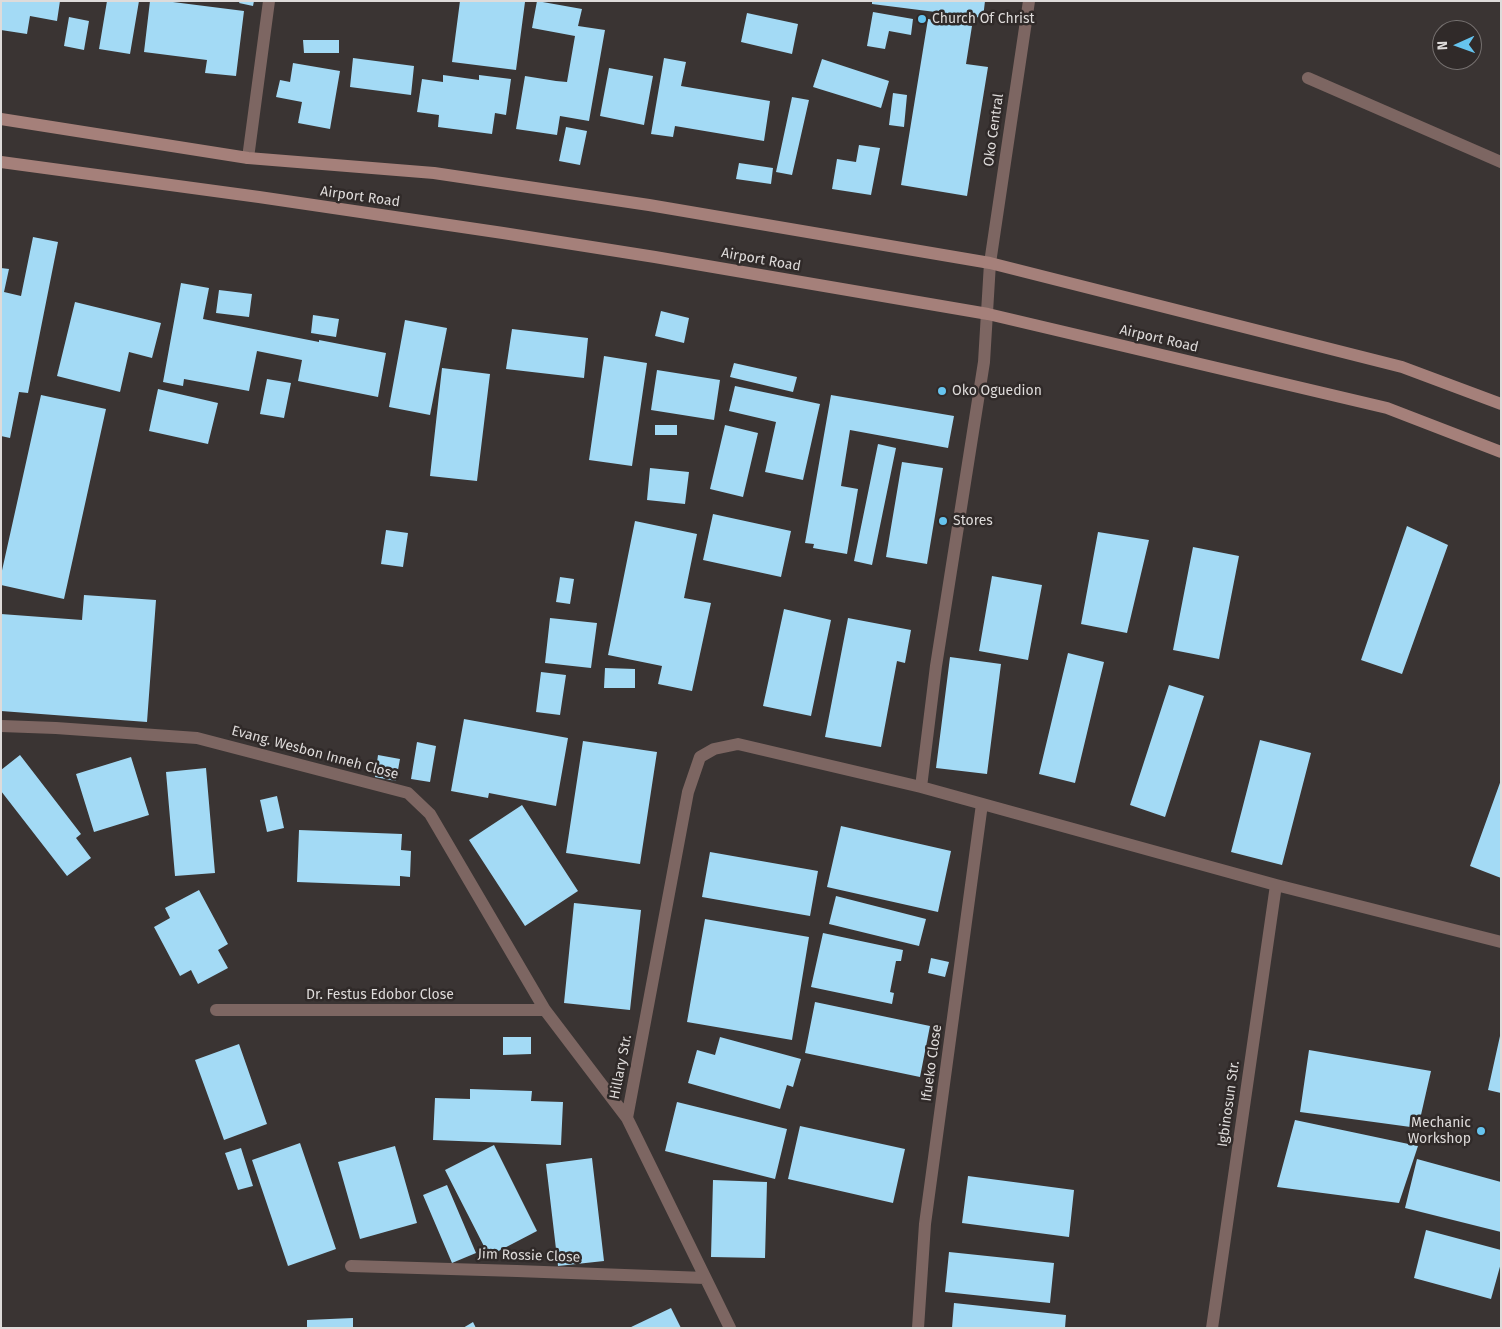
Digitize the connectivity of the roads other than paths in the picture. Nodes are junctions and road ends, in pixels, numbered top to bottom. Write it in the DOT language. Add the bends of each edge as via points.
graph roads {
  1 [pos="269,1"];
  2 [pos="1028,1"];
  3 [pos="1308,78"];
  4 [pos="1,119"];
  5 [pos="248,158"];
  6 [pos="1,162"];
  7 [pos="1501,162"];
  8 [pos="990,264"];
  9 [pos="988,314"];
  10 [pos="1501,404"];
  11 [pos="1501,452"];
  12 [pos="1,726"];
  13 [pos="921,787"];
  14 [pos="982,804"];
  15 [pos="1276,885"];
  16 [pos="1501,942"];
  17 [pos="216,1010"];
  18 [pos="545,1010"];
  19 [pos="627,1118"];
  20 [pos="351,1266"];
  21 [pos="705,1278"];
  22 [pos="730,1328"];
  23 [pos="918,1328"];
  24 [pos="1212,1328"];
  1 -- 5 [label="street"];
  2 -- 8 [label="street, Oko Central"];
  3 -- 7 [label="street"];
  4 -- 5 [label="main road, Airport Road"];
  5 -- 8 [label="main road, Airport Road" via="434,172 649,205"];
  6 -- 9 [label="main road, Airport Road" via="504,233"];
  8 -- 9 [label="street, Oko Central"];
  8 -- 10 [label="main road, Airport Road" via="1402,367"];
  9 -- 11 [label="main road, Airport Road" via="1386,408"];
  9 -- 13 [label="street, Oko Central" via="984,362 936,666"];
  12 -- 18 [label="street, Evang. Wesbon Inneh Close" via="198,738 408,793 430,814"];
  13 -- 14 [label="street"];
  13 -- 19 [label="street, Hillary Str." via="738,744 714,749 700,757 688,792"];
  14 -- 15 [label="street"];
  14 -- 23 [label="street, Ifueko Close" via="926,1224"];
  15 -- 16 [label="street"];
  15 -- 24 [label="street, Igbinosun Str."];
  17 -- 18 [label="street, Dr. Festus Edobor Close"];
  18 -- 19 [label="street, Evang. Wesbon Inneh Close"];
  19 -- 21 [label="street, Hillary Str."];
  20 -- 21 [label="street, Jim Rossie Close"];
  21 -- 22 [label="street, Hillary Str."];
}
